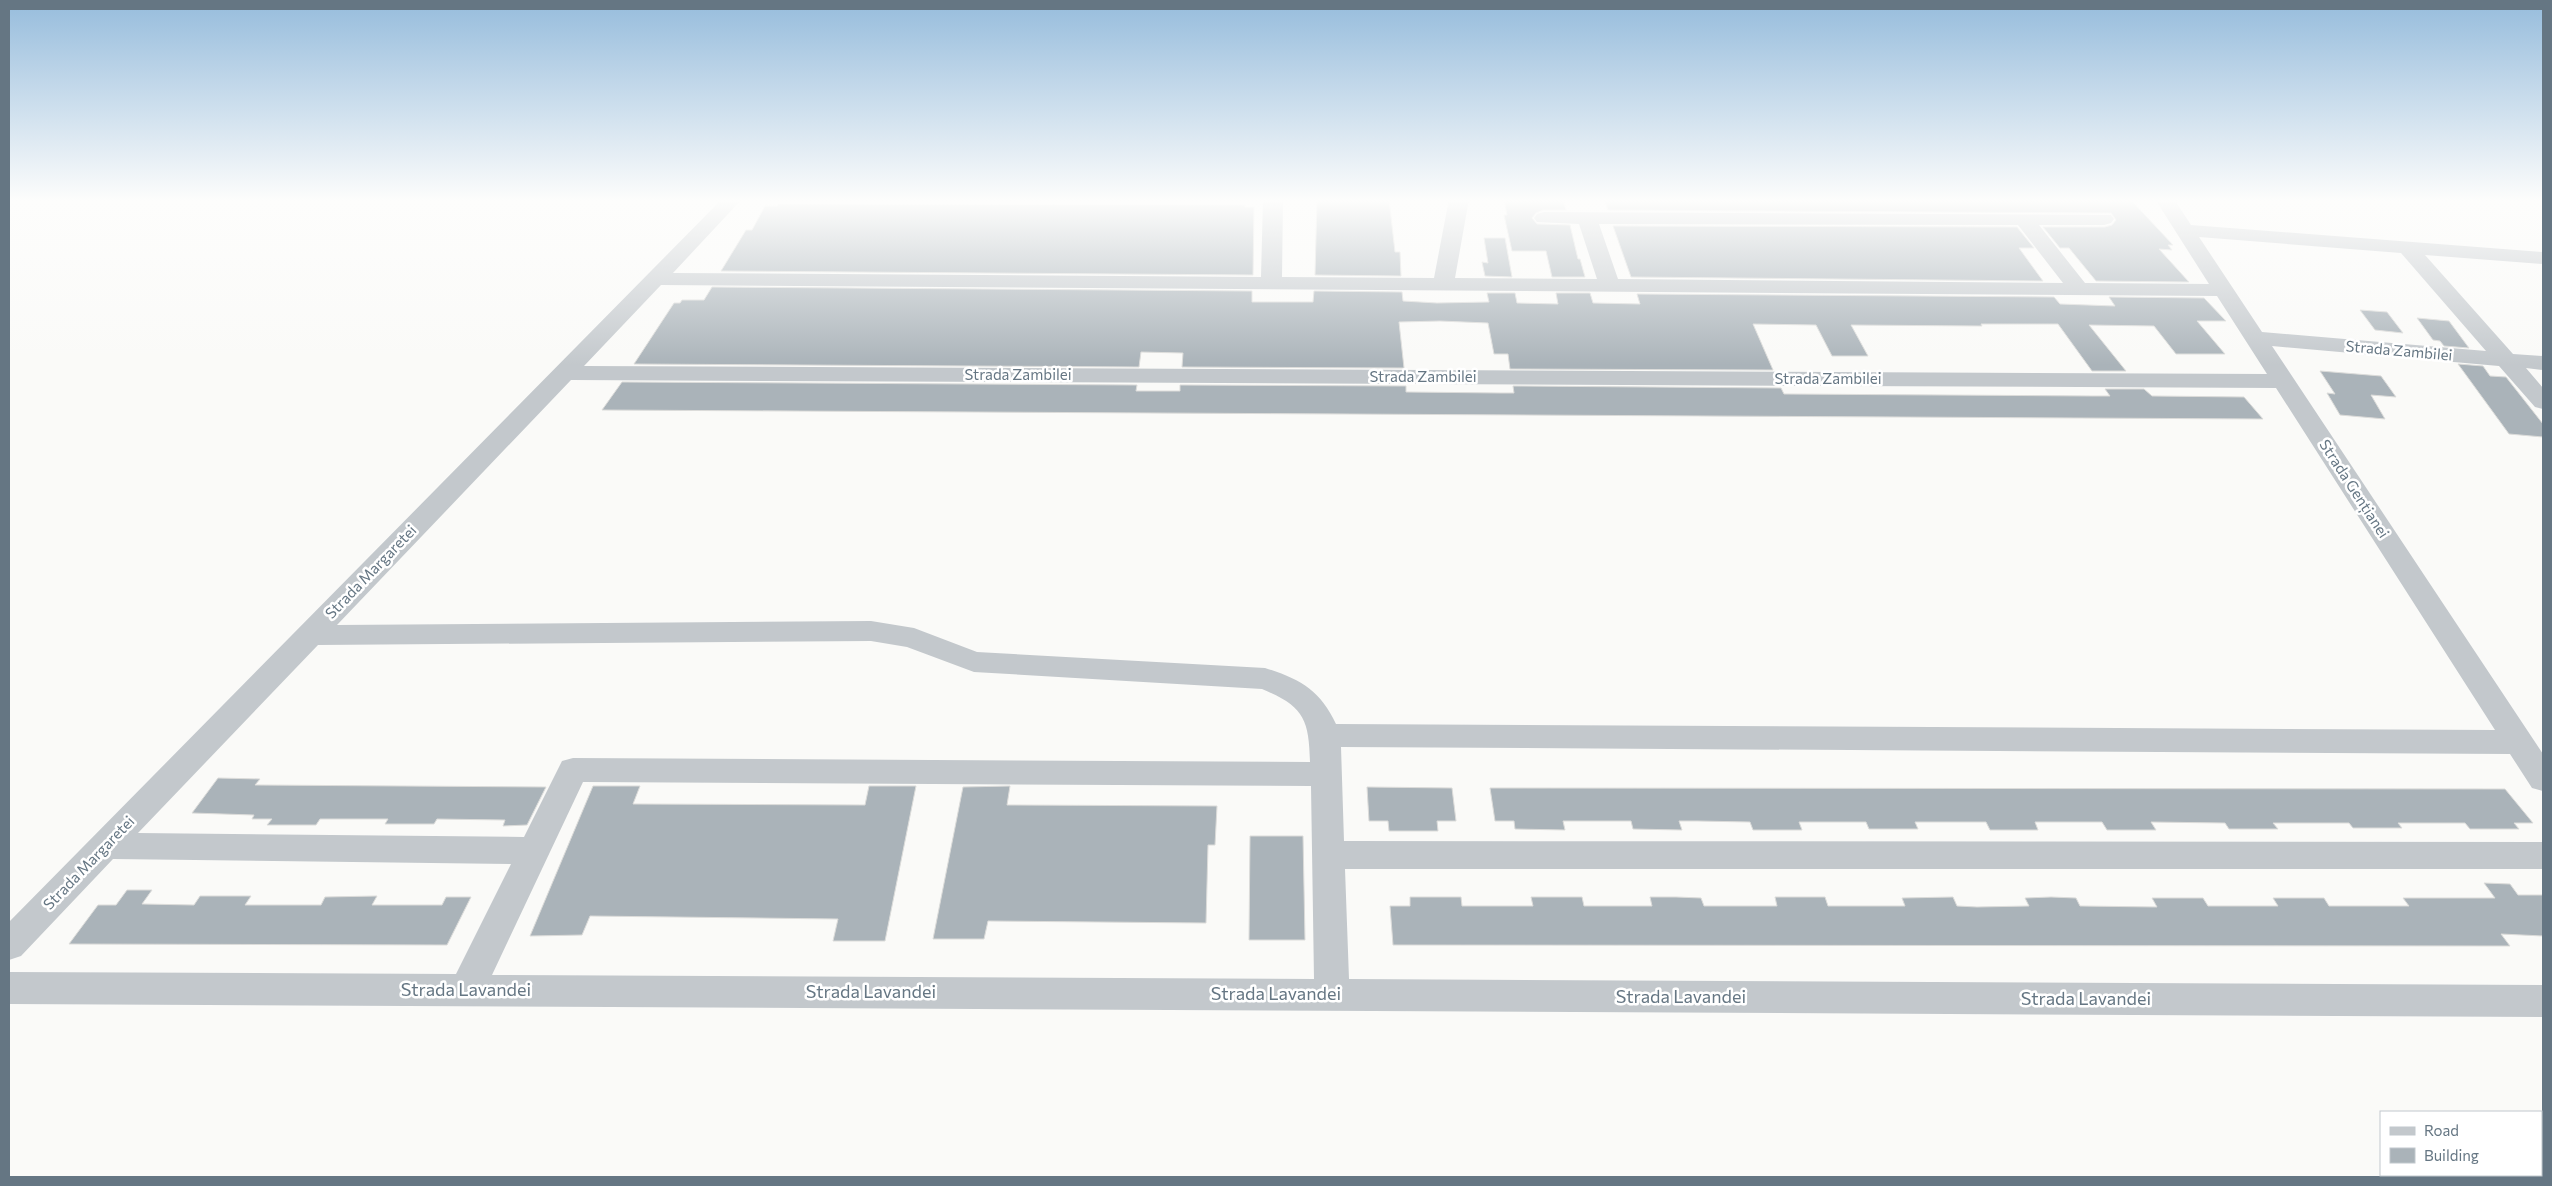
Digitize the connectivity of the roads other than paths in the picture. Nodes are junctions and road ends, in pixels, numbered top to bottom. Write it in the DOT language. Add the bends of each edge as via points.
graph roads {
  1 [pos="679,254"];
  2 [pos="1272,254"];
  3 [pos="1449,254"];
  4 [pos="1599,254"];
  5 [pos="2052,254"];
  6 [pos="2200,254"];
  7 [pos="2413,254"];
  8 [pos="2498,254"];
  9 [pos="2543,258"];
  10 [pos="655,279"];
  11 [pos="1271,284"];
  12 [pos="1443,285"];
  13 [pos="1610,286"];
  14 [pos="2079,289"];
  15 [pos="2223,290"];
  16 [pos="2255,338"];
  17 [pos="2506,360"];
  18 [pos="2543,363"];
  19 [pos="564,374"];
  20 [pos="2283,381"];
  21 [pos="2543,402"];
  22 [pos="310,635"];
  23 [pos="1325,735"];
  24 [pos="2519,742"];
  25 [pos="1326,774"];
  26 [pos="2543,779"];
  27 [pos="104,846"];
  28 [pos="534,851"];
  29 [pos="1328,855"];
  30 [pos="2543,855"];
  31 [pos="9,945"];
  32 [pos="9,988"];
  33 [pos="467,990"];
  34 [pos="1332,995"];
  35 [pos="2543,1001"];
  1 -- 10 [label="street, Strada Margaretei"];
  2 -- 11 [label="street"];
  3 -- 12 [label="street"];
  4 -- 13 [label="street"];
  5 -- 14 [label="street"];
  6 -- 15 [label="street, Strada Gențianei"];
  7 -- 17 [label="street"];
  8 -- 9 [label="street"];
  10 -- 11 [label="street"];
  10 -- 19 [label="street, Strada Margaretei"];
  11 -- 12 [label="street"];
  12 -- 13 [label="street"];
  13 -- 14 [label="street"];
  14 -- 15 [label="street"];
  15 -- 16 [label="street, Strada Gențianei"];
  16 -- 17 [label="street, Strada Zambilei"];
  16 -- 20 [label="street, Strada Gențianei"];
  17 -- 18 [label="street, Strada Zambilei"];
  17 -- 21 [label="street"];
  19 -- 20 [label="street, Strada Zambilei"];
  19 -- 22 [label="street, Strada Margaretei"];
  20 -- 24 [label="street, Strada Gențianei"];
  22 -- 23 [label="street" via="892,633 914,638 974,662 1265,679 1305,698 1320,716"];
  22 -- 27 [label="street, Strada Margaretei"];
  23 -- 24 [label="street"];
  23 -- 25 [label="street"];
  24 -- 26 [label="street, Strada Gențianei"];
  25 -- 28 [label="street" via="572,770"];
  25 -- 29 [label="street"];
  27 -- 28 [label="street"];
  27 -- 31 [label="street, Strada Margaretei"];
  28 -- 33 [label="street"];
  29 -- 30 [label="street"];
  29 -- 34 [label="street"];
  32 -- 33 [label="street, Strada Lavandei"];
  33 -- 34 [label="street, Strada Lavandei"];
  34 -- 35 [label="street, Strada Lavandei"];
}
